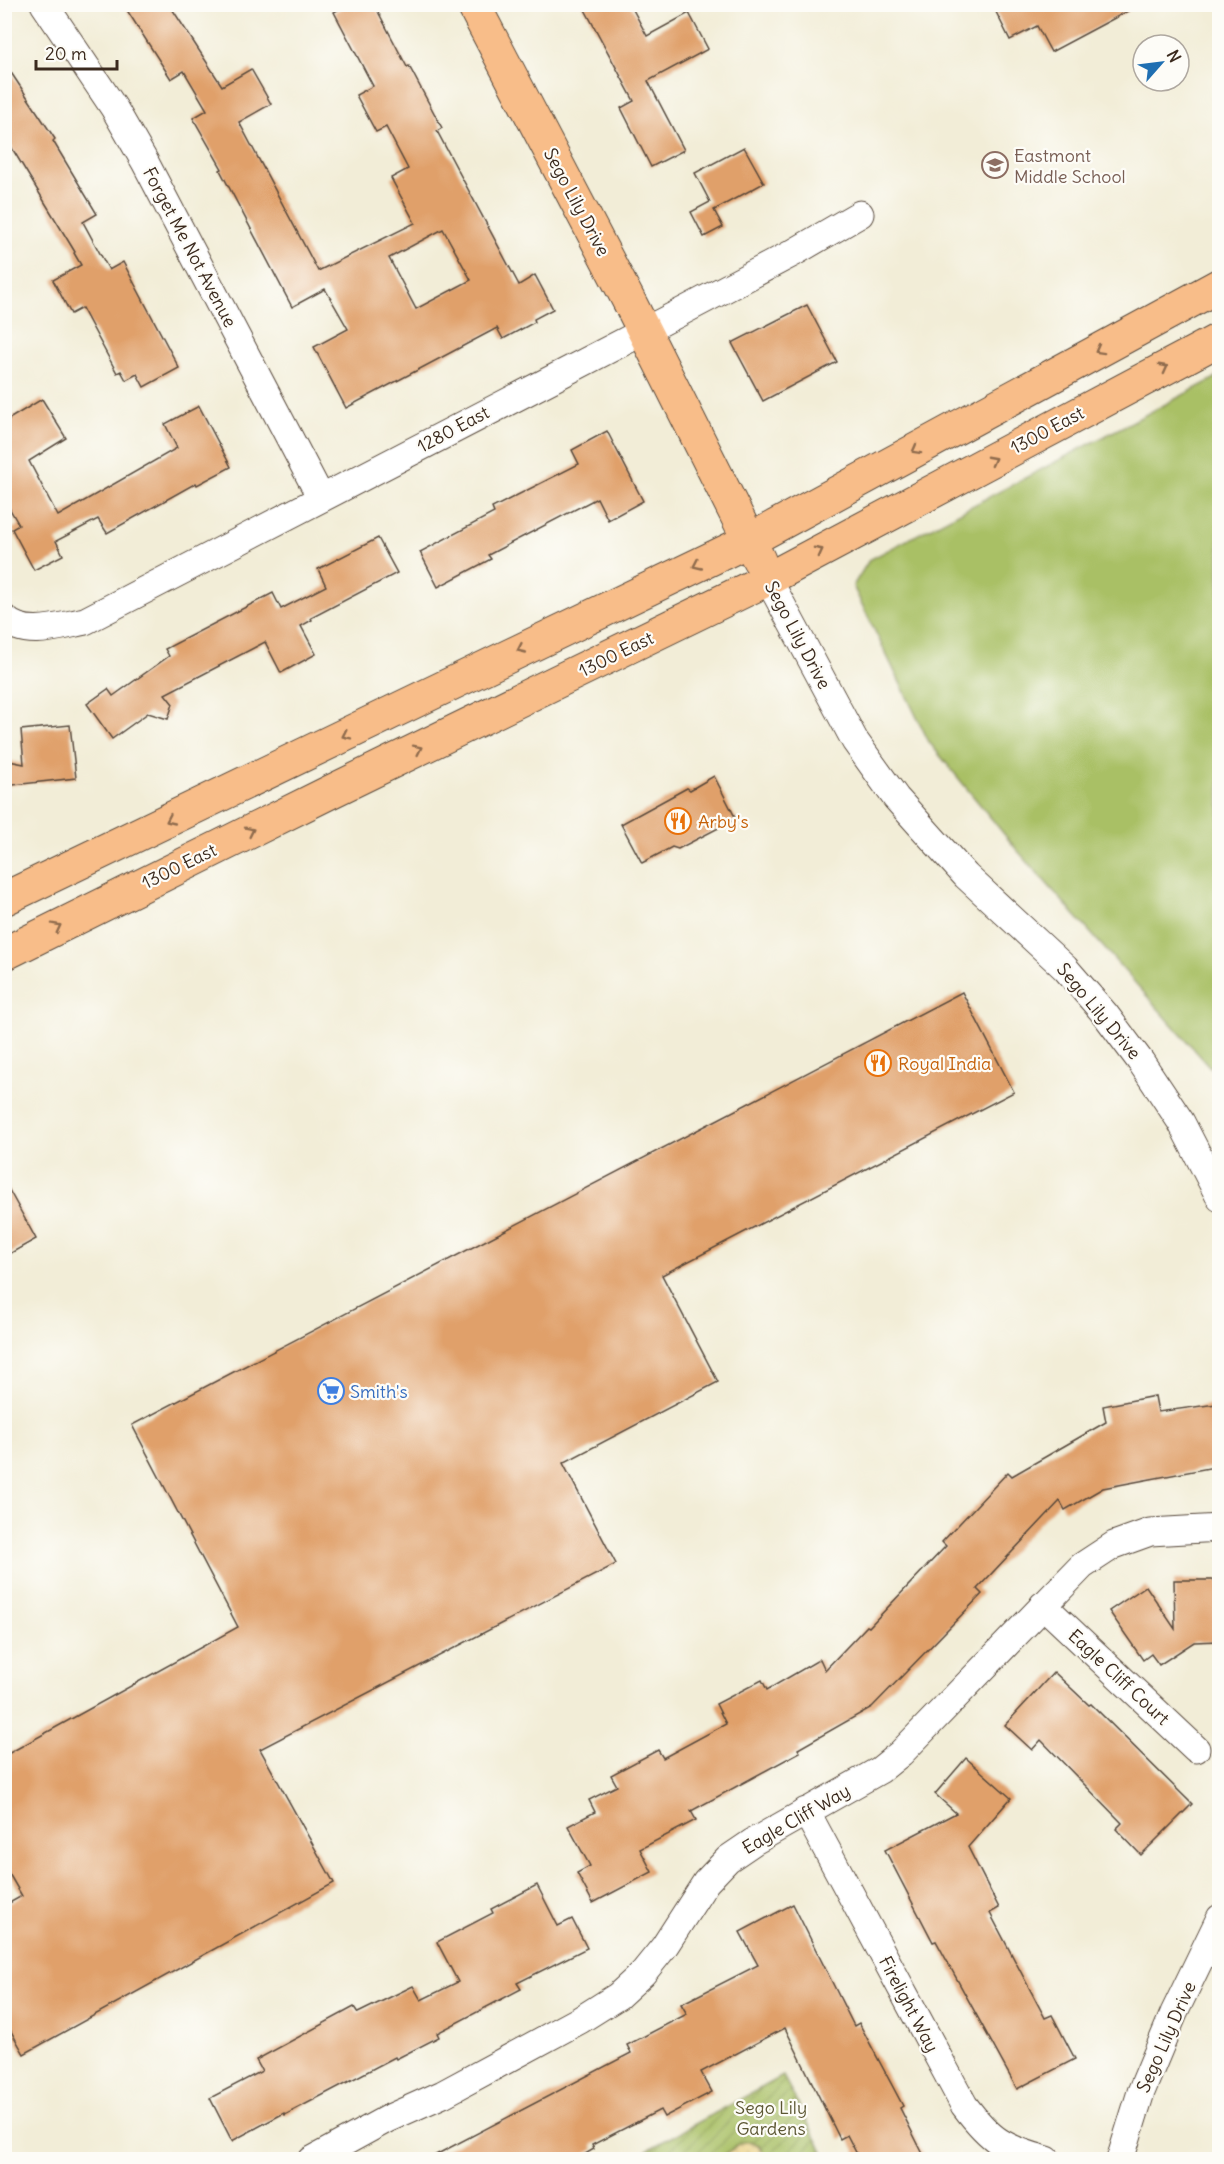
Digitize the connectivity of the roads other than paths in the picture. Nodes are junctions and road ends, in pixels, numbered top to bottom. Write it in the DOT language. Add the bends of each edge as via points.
graph roads {
  1 [pos="44,4"];
  2 [pos="473,4"];
  3 [pos="860,214"];
  4 [pos="1220,285"];
  5 [pos="644,331"];
  6 [pos="1220,339"];
  7 [pos="321,498"];
  8 [pos="750,540"];
  9 [pos="768,579"];
  10 [pos="4,618"];
  11 [pos="460,679"];
  12 [pos="328,793"];
  13 [pos="4,899"];
  14 [pos="4,954"];
  15 [pos="1220,1198"];
  16 [pos="1220,1528"];
  17 [pos="1043,1605"];
  18 [pos="1196,1749"];
  19 [pos="806,1811"];
  20 [pos="1220,1917"];
  21 [pos="312,2160"];
  22 [pos="1047,2160"];
  23 [pos="1120,2160"];
  1 -- 7 [label="street, Forget Me Not Avenue" via="146,162"];
  2 -- 5 [label="main road, Sego Lily Drive"];
  3 -- 5 [label="street, 1280 East"];
  4 -- 8 [label="main road, one-way"];
  5 -- 7 [label="street, 1280 East"];
  5 -- 8 [label="main road, Sego Lily Drive"];
  9 -- 6 [label="main road, 1300 East, one-way"];
  7 -- 10 [label="street, 1280 East" via="85,621 40,631 11,624"];
  8 -- 9 [label="main road, Sego Lily Drive"];
  8 -- 11 [label="main road, one-way"];
  12 -- 9 [label="main road, 1300 East, one-way"];
  9 -- 15 [label="street, Sego Lily Drive" via="855,741 896,798 966,876 1065,968 1105,1014 1181,1122"];
  11 -- 12 [label="main road" via="438,709 413,728 340,764"];
  11 -- 13 [label="main road, one-way"];
  14 -- 12 [label="main road, 1300 East, one-way"];
  16 -- 17 [label="street, Eagle Cliff Way" via="1150,1532 1114,1545 1082,1566"];
  17 -- 18 [label="street, Eagle Cliff Court"];
  17 -- 19 [label="street, Eagle Cliff Way" via="901,1753 880,1770"];
  19 -- 21 [label="street, Eagle Cliff Way" via="728,1859 706,1882 664,1947 618,1996 443,2094"];
  19 -- 22 [label="street, Firelight Way" via="964,2105 982,2129 1002,2145"];
  20 -- 23 [label="street, Sego Lily Drive" via="1141,2092"];
}
